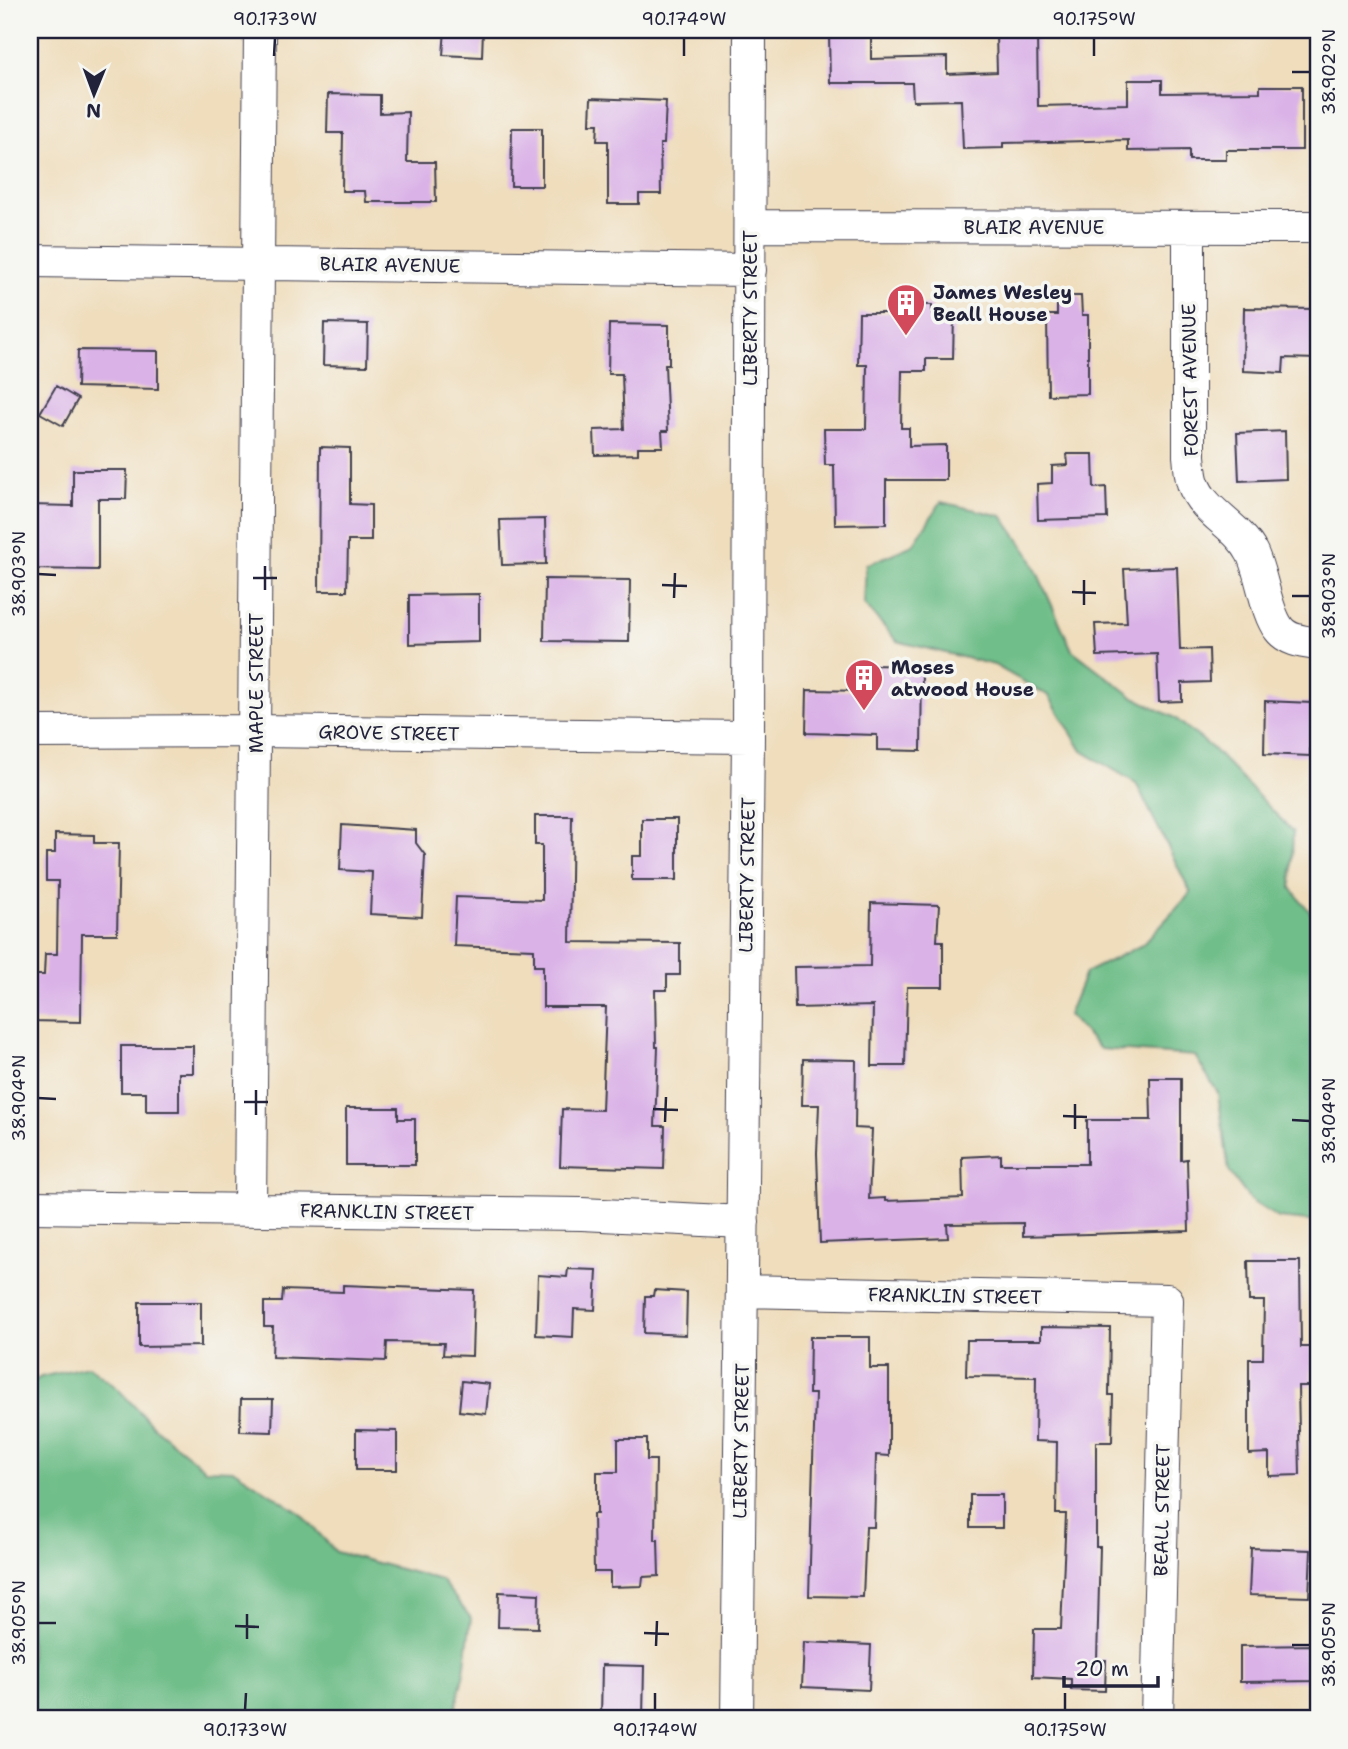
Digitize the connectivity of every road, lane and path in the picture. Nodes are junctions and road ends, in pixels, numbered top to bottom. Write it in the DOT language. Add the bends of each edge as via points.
graph roads {
  1 [pos="260,30"];
  2 [pos="750,30"];
  3 [pos="750,226"];
  4 [pos="1189,227"];
  5 [pos="1318,228"];
  6 [pos="30,261"];
  7 [pos="257,264"];
  8 [pos="750,270"];
  9 [pos="1318,644"];
  10 [pos="256,731"];
  11 [pos="30,732"];
  12 [pos="748,737"];
  13 [pos="30,1207"];
  14 [pos="250,1210"];
  15 [pos="743,1222"];
  16 [pos="743,1291"];
  17 [pos="1167,1300"];
  18 [pos="737,1719"];
  19 [pos="1157,1719"];
  1 -- 7 [label="street, MAPLE STREET"];
  2 -- 3 [label="street, LIBERTY STREET"];
  3 -- 4 [label="street, BLAIR AVENUE"];
  3 -- 8 [label="street, LIBERTY STREET"];
  4 -- 5 [label="street, BLAIR AVENUE"];
  4 -- 9 [label="street, FOREST AVENUE" via="1189,456 1193,482 1201,499 1250,549 1280,632"];
  6 -- 7 [label="street, BLAIR AVENUE"];
  7 -- 8 [label="street, BLAIR AVENUE"];
  7 -- 10 [label="street, MAPLE STREET"];
  8 -- 12 [label="street, LIBERTY STREET"];
  10 -- 11 [label="street, GROVE STREET"];
  10 -- 12 [label="street, GROVE STREET"];
  10 -- 14 [label="street, MAPLE STREET"];
  12 -- 15 [label="street, LIBERTY STREET"];
  13 -- 14 [label="street, FRANKLIN STREET"];
  14 -- 15 [label="street, FRANKLIN STREET" via="582,1214"];
  15 -- 16 [label="street, LIBERTY STREET"];
  16 -- 17 [label="street, FRANKLIN STREET"];
  16 -- 18 [label="street, LIBERTY STREET"];
  17 -- 19 [label="street, BEALL STREET"];
}
